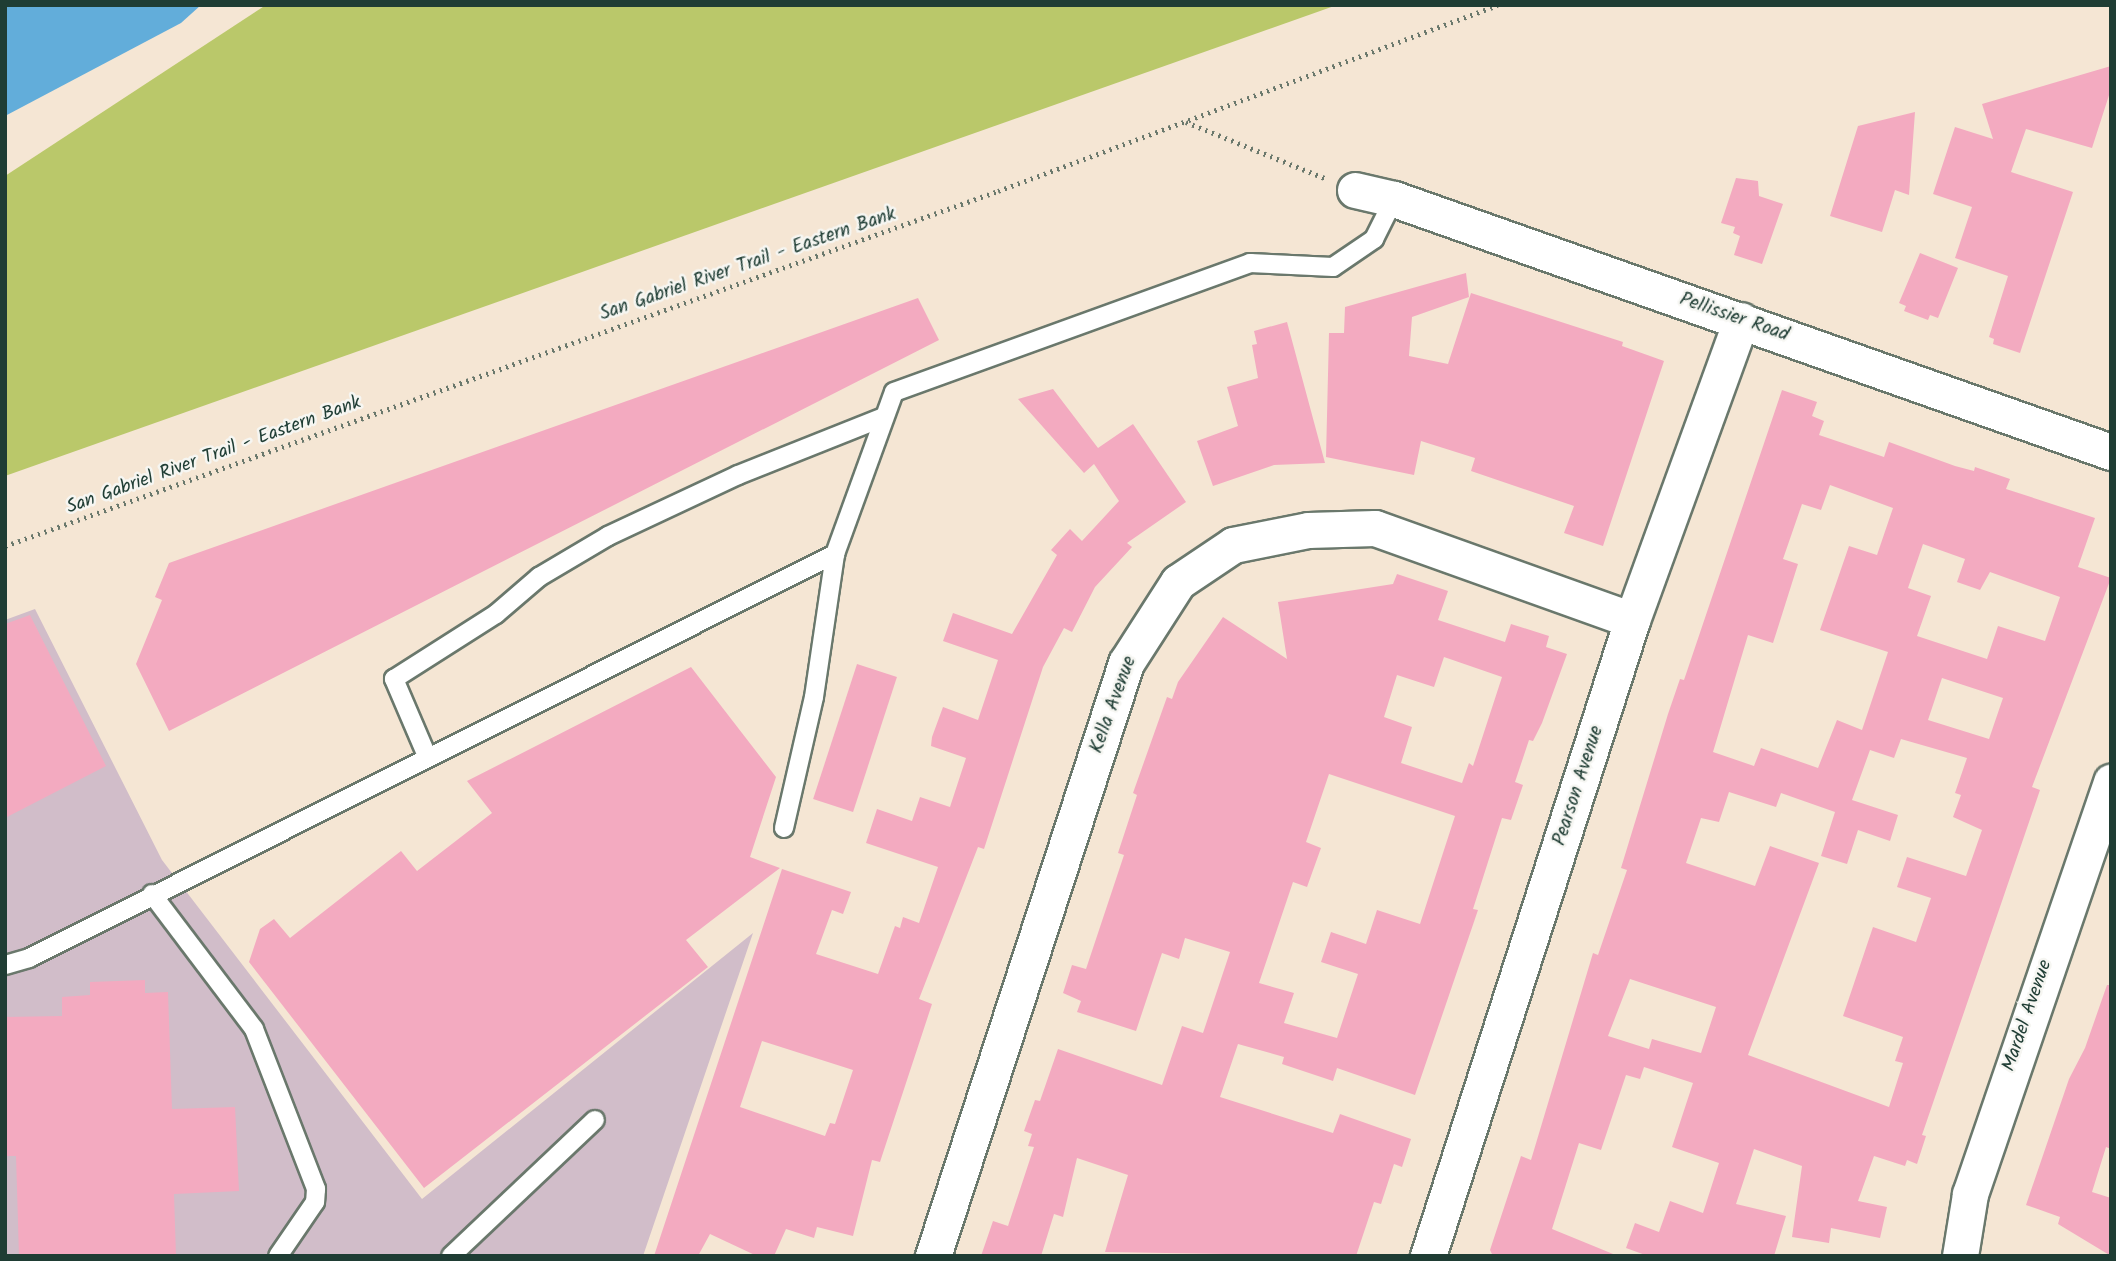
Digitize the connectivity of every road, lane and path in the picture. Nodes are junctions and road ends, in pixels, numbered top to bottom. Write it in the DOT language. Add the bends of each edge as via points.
graph roads {
  1 [pos="1498,5"];
  2 [pos="1185,122"];
  3 [pos="1354,190"];
  4 [pos="1394,199"];
  5 [pos="1741,320"];
  6 [pos="884,417"];
  7 [pos="2111,452"];
  8 [pos="5,546"];
  9 [pos="835,554"];
  10 [pos="1632,620"];
  11 [pos="427,756"];
  12 [pos="2111,781"];
  13 [pos="784,828"];
  14 [pos="152,894"];
  15 [pos="5,965"];
  16 [pos="595,1120"];
  17 [pos="278,1256"];
  18 [pos="451,1256"];
  19 [pos="933,1256"];
  20 [pos="1428,1256"];
  21 [pos="1960,1256"];
  1 -- 2 [label="path, San Gabriel River Trail - Eastern Bank"];
  2 -- 3 [label="path"];
  2 -- 8 [label="path, San Gabriel River Trail - Eastern Bank"];
  3 -- 4 [label="street, Pellissier Road"];
  4 -- 5 [label="street, Pellissier Road"];
  4 -- 6 [label="lane" via="1374,239 1333,267 1250,262 894,392"];
  5 -- 7 [label="street, Pellissier Road"];
  5 -- 10 [label="street, Pearson Avenue"];
  6 -- 9 [label="lane"];
  6 -- 11 [label="lane" via="738,475 608,536 539,576 496,614 394,679"];
  9 -- 11 [label="lane"];
  9 -- 13 [label="lane" via="814,697"];
  10 -- 19 [label="street, Kella Avenue" via="1375,528 1308,530 1233,545 1178,582 1126,663"];
  10 -- 20 [label="street, Pearson Avenue"];
  11 -- 14 [label="lane"];
  12 -- 21 [label="street, Mardel Avenue" via="1970,1194"];
  14 -- 15 [label="lane" via="29,958"];
  14 -- 17 [label="lane" via="254,1029 316,1189 315,1202"];
  16 -- 18 [label="lane"];
}
